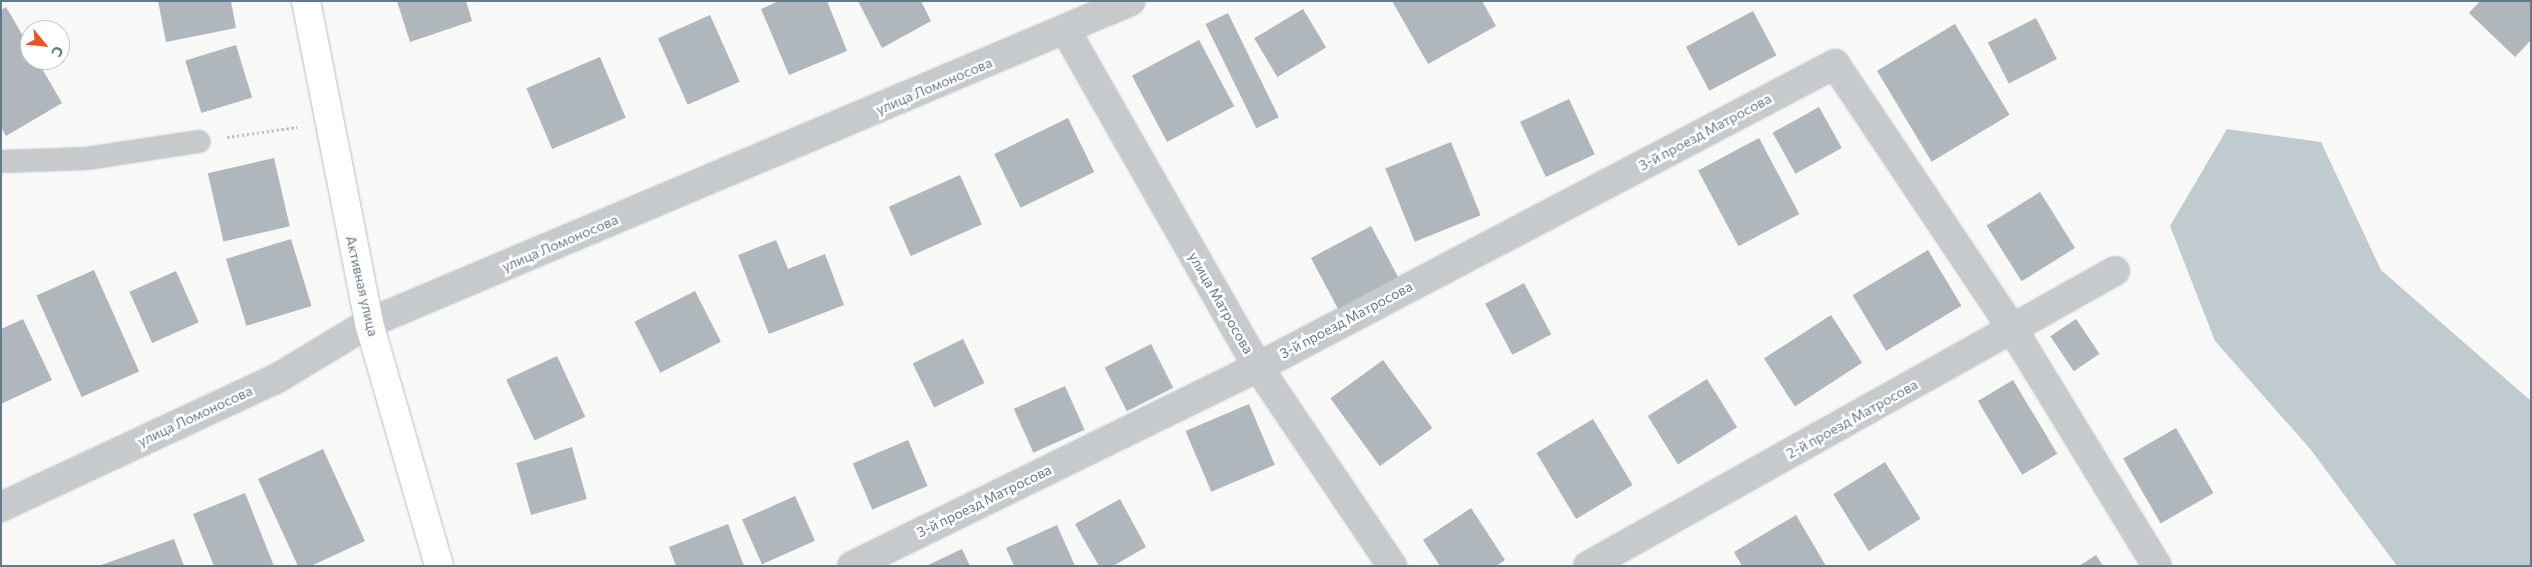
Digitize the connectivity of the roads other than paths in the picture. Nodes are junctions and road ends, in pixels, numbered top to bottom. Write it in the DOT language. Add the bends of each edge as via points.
graph roads {
  1 [pos="306,1"];
  2 [pos="1131,1"];
  3 [pos="1066,31"];
  4 [pos="199,141"];
  5 [pos="1,161"];
  6 [pos="2115,271"];
  7 [pos="369,323"];
  8 [pos="2013,330"];
  9 [pos="1258,367"];
  10 [pos="1,507"];
  11 [pos="439,566"];
  12 [pos="852,566"];
  13 [pos="1392,566"];
  14 [pos="1588,566"];
  15 [pos="2158,566"];
  1 -- 7 [label="main road, Активная улица" via="327,122"];
  2 -- 3 [label="street, улица Ломоносова"];
  3 -- 7 [label="street, улица Ломоносова"];
  3 -- 9 [label="street, улица Матросова"];
  4 -- 5 [label="lane" via="86,158"];
  6 -- 8 [label="street, 2-й проезд Матросова"];
  7 -- 10 [label="street, улица Ломоносова" via="276,379"];
  7 -- 11 [label="main road, Активная улица"];
  8 -- 9 [label="street, 3-й проезд Матросова" via="1835,64"];
  8 -- 14 [label="street, 2-й проезд Матросова"];
  8 -- 15 [label="street"];
  9 -- 12 [label="street, 3-й проезд Матросова"];
  9 -- 13 [label="street, улица Матросова"];
}
